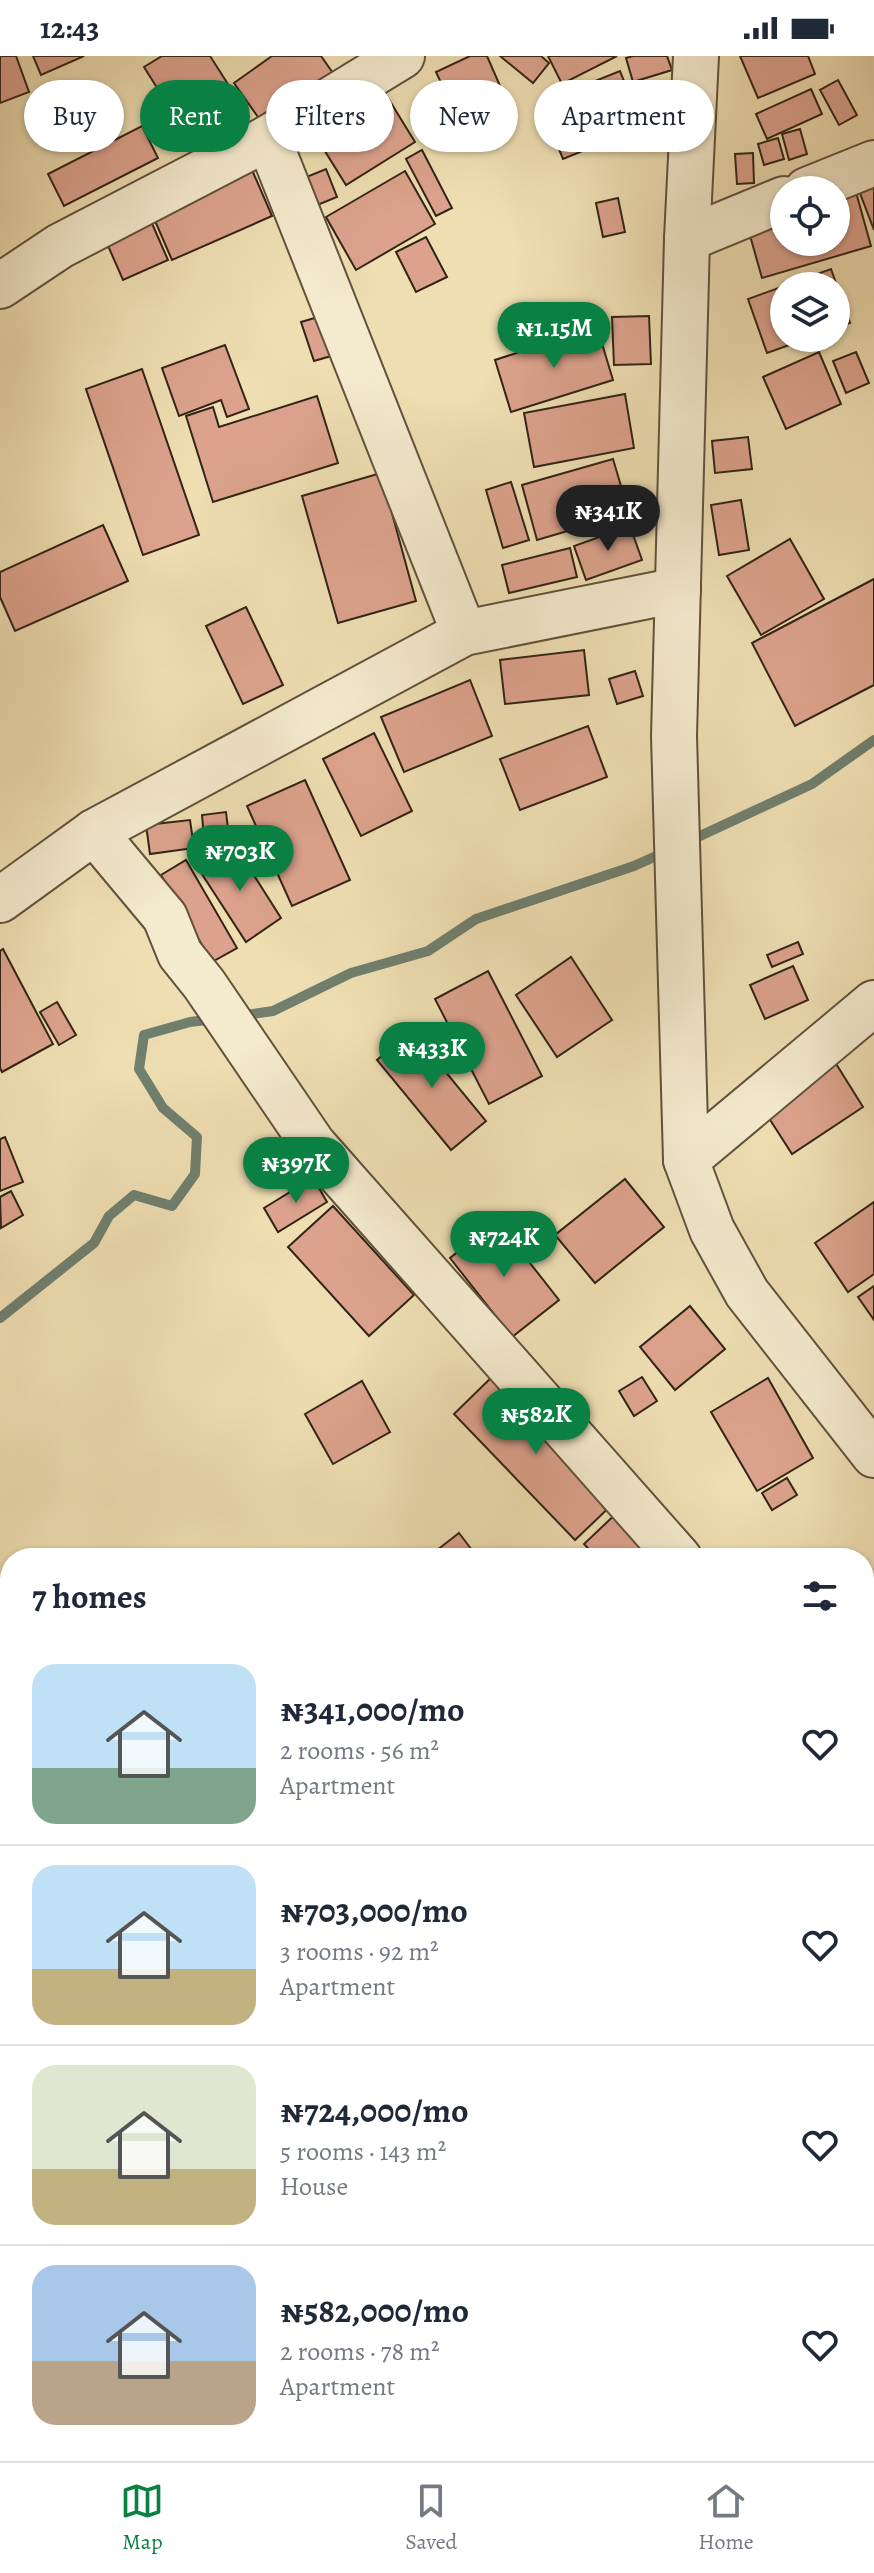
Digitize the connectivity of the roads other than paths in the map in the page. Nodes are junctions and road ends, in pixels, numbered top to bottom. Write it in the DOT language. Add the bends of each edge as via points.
graph roads {
  1 [pos="402,56"];
  2 [pos="696,56"];
  3 [pos="363,80"];
  4 [pos="266,139"];
  5 [pos="274,152"];
  6 [pos="874,163"];
  7 [pos="842,176"];
  8 [pos="770,205"];
  9 [pos="687,239"];
  10 [pos="0,286"];
  11 [pos="678,590"];
  12 [pos="464,633"];
  13 [pos="94,832"];
  14 [pos="0,900"];
  15 [pos="874,1003"];
  16 [pos="686,1160"];
  17 [pos="874,1455"];
  18 [pos="670,1548"];
  1 -- 3 [label="street"];
  2 -- 9 [label="street"];
  4 -- 10 [label="street" via="60,246"];
  5 -- 12 [label="street"];
  6 -- 7 [label="street"];
  8 -- 9 [label="street"];
  9 -- 11 [label="street"];
  11 -- 12 [label="street"];
  11 -- 16 [label="street" via="674,736"];
  12 -- 13 [label="street"];
  13 -- 14 [label="street"];
  13 -- 18 [label="street" via="165,917 180,954 313,1144"];
  15 -- 16 [label="street"];
  16 -- 17 [label="street" via="712,1230 747,1293"];
}
